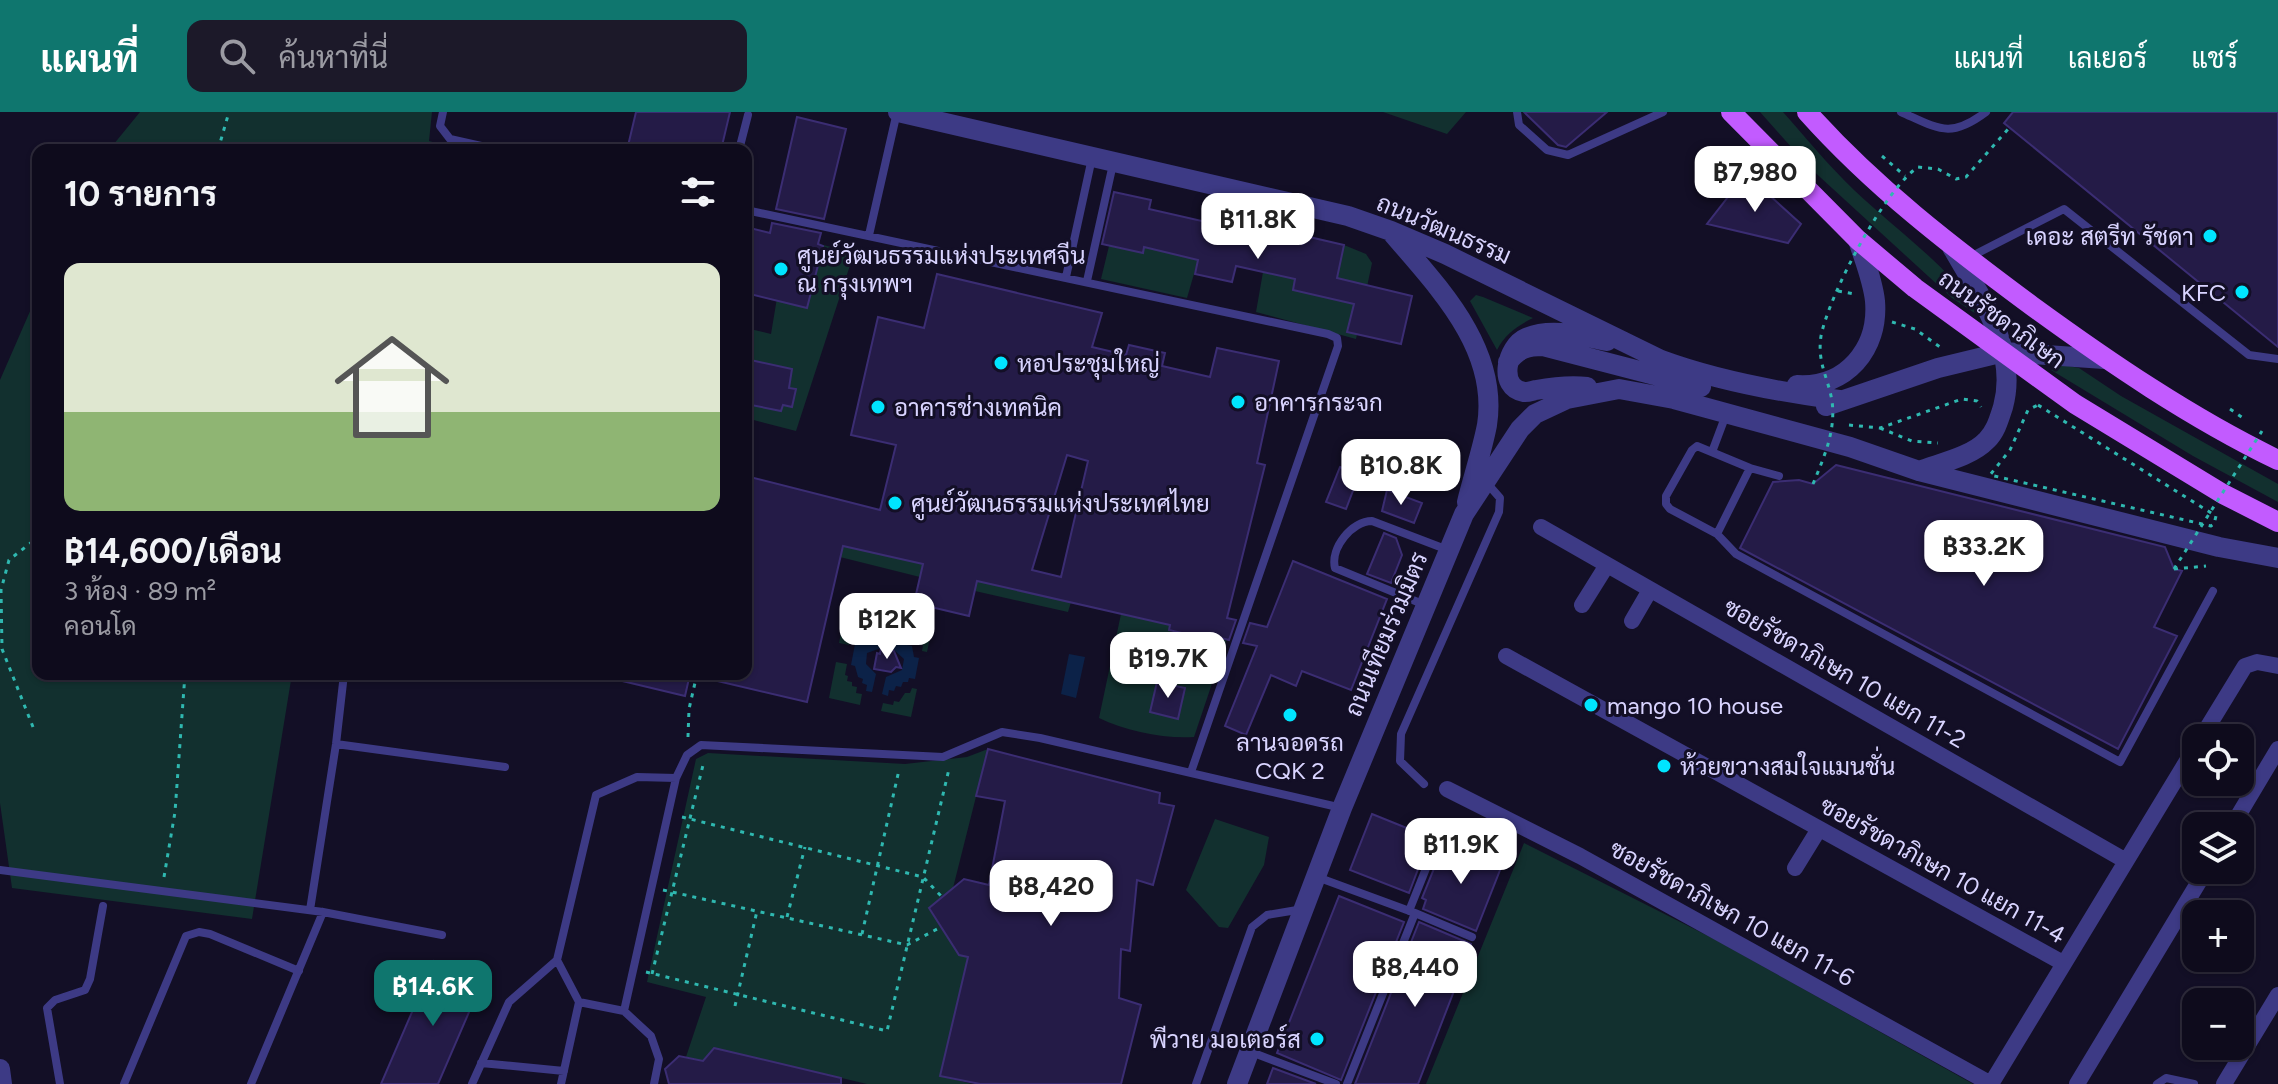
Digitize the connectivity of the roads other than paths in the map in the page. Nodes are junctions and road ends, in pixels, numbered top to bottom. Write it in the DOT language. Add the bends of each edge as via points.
graph roads {
  1 [pos="443,112"];
  2 [pos="897,112"];
  3 [pos="1517,112"];
  4 [pos="1731,112"];
  5 [pos="1807,112"];
  6 [pos="1901,112"];
  7 [pos="1986,112"];
  8 [pos="1657,113"];
  9 [pos="748,115"];
  10 [pos="472,144"];
  11 [pos="741,144"];
  12 [pos="1092,158"];
  13 [pos="1113,164"];
  14 [pos="752,211"];
  15 [pos="1391,231"];
  16 [pos="869,235"];
  17 [pos="1858,240"];
  18 [pos="1960,253"];
  19 [pos="1066,277"];
  20 [pos="1087,281"];
  21 [pos="1633,345"];
  22 [pos="2004,352"];
  23 [pos="2104,359"];
  24 [pos="2278,359"];
  25 [pos="1508,362"];
  26 [pos="1741,382"];
  27 [pos="1619,389"];
  28 [pos="1839,400"];
  29 [pos="1727,412"];
  30 [pos="1712,452"];
  31 [pos="2278,460"];
  32 [pos="1750,468"];
  33 [pos="1919,471"];
  34 [pos="1779,476"];
  35 [pos="1486,482"];
  36 [pos="1464,514"];
  37 [pos="2278,522"];
  38 [pos="1541,527"];
  39 [pos="1717,534"];
  40 [pos="1449,551"];
  41 [pos="2278,558"];
  42 [pos="1607,565"];
  43 [pos="1650,590"];
  44 [pos="2213,591"];
  45 [pos="1582,605"];
  46 [pos="1426,606"];
  47 [pos="1632,621"];
  48 [pos="1506,656"];
  49 [pos="2278,666"];
  50 [pos="343,680"];
  51 [pos="2210,724"];
  52 [pos="336,744"];
  53 [pos="2278,749"];
  54 [pos="505,767"];
  55 [pos="2182,769"];
  56 [pos="1191,772"];
  57 [pos="676,778"];
  58 [pos="1424,784"];
  59 [pos="1447,789"];
  60 [pos="1342,808"];
  61 [pos="2240,812"];
  62 [pos="1819,829"];
  63 [pos="1435,846"];
  64 [pos="2126,861"];
  65 [pos="1795,868"];
  66 [pos="0,870"];
  67 [pos="1316,877"];
  68 [pos="2198,884"];
  69 [pos="103,906"];
  70 [pos="1304,909"];
  71 [pos="310,910"];
  72 [pos="323,912"];
  73 [pos="1412,912"];
  74 [pos="442,935"];
  75 [pos="1472,937"];
  76 [pos="557,960"];
  77 [pos="2063,963"];
  78 [pos="299,971"];
  79 [pos="2278,995"];
  80 [pos="579,1002"];
  81 [pos="624,1011"];
  82 [pos="1250,1051"];
  83 [pos="481,1063"];
  84 [pos="0,1069"];
  85 [pos="564,1071"];
  86 [pos="2,1084"];
  87 [pos="60,1084"];
  88 [pos="124,1084"];
  89 [pos="251,1084"];
  90 [pos="472,1084"];
  91 [pos="561,1084"];
  92 [pos="654,1084"];
  93 [pos="1196,1084"];
  94 [pos="1237,1084"];
  95 [pos="1336,1084"];
  96 [pos="1347,1084"];
  97 [pos="1991,1084"];
  98 [pos="2077,1084"];
  99 [pos="2157,1084"];
  100 [pos="2194,1084"];
  101 [pos="2224,1084"];
  1 -- 10 [label="lane" via="440,126 450,139"];
  2 -- 12 [label="street, ถนนวัฒนธรรม"];
  2 -- 16 [label="lane"];
  3 -- 8 [label="lane" via="1519,125 1547,150 1568,155"];
  4 -- 17 [label="main road, ถนนรัชดาภิเษก"];
  5 -- 18 [label="main road, ถนนรัชดาภิเษก" via="1856,165"];
  6 -- 7 [label="lane" via="1939,129 1966,127"];
  9 -- 11 [label="lane"];
  12 -- 13 [label="street, ถนนวัฒนธรรม"];
  12 -- 19 [label="lane"];
  13 -- 15 [label="street, ถนนวัฒนธรรม" via="1348,216"];
  13 -- 20 [label="lane"];
  14 -- 16 [label="lane"];
  15 -- 21 [label="street, ถนนวัฒนธรรม"];
  15 -- 36 [label="street" via="1453,305 1487,384 1487,424"];
  16 -- 19 [label="lane"];
  17 -- 22 [label="main road, ถนนรัชดาภิเษก"];
  17 -- 26 [label="street" via="1875,299 1868,339 1854,366 1837,379 1814,386"];
  18 -- 22 [label="street"];
  18 -- 23 [label="main road, ถนนรัชดาภิเษก"];
  18 -- 24 [label="lane" via="2064,209 2249,355"];
  19 -- 20 [label="lane"];
  20 -- 56 [label="lane" via="1337,338"];
  21 -- 25 [label="street" via="1566,333 1540,334 1523,339"];
  21 -- 26 [label="street" via="1692,371"];
  22 -- 23 [label="street"];
  22 -- 28 [label="street"];
  22 -- 33 [label="street" via="2006,396 1998,424 1986,441"];
  22 -- 37 [label="main road, ถนนรัชดาภิเษก" via="2075,404"];
  23 -- 31 [label="main road, ถนนรัชดาภิเษก"];
  25 -- 27 [label="street" via="1513,387 1526,393 1570,385"];
  25 -- 28 [label="street" via="1529,346 1543,346 1762,401 1807,409"];
  26 -- 28 [label="street"];
  27 -- 29 [label="street, ถนนเทียมร่วมมิตร"];
  27 -- 35 [label="street, ถนนเทียมร่วมมิตร" via="1567,399 1535,414"];
  29 -- 30 [label="lane"];
  29 -- 33 [label="street, ถนนเทียมร่วมมิตร"];
  30 -- 32 [label="lane"];
  30 -- 39 [label="lane" via="1692,450 1666,504"];
  32 -- 34 [label="lane"];
  32 -- 39 [label="lane"];
  33 -- 41 [label="street, ถนนเทียมร่วมมิตร"];
  35 -- 36 [label="street, ถนนเทียมร่วมมิตร"];
  35 -- 58 [label="lane" via="1500,498 1499,512 1401,734 1400,761"];
  36 -- 40 [label="street, ถนนเทียมร่วมมิตร"];
  38 -- 42 [label="street, ซอยรัชดาภิเษก 10 แยก 11-2"];
  39 -- 44 [label="lane" via="1736,554 2120,762"];
  40 -- 46 [label="street, ถนนเทียมร่วมมิตร"];
  40 -- 46 [label="lane" via="1372,521 1351,528 1338,548 1335,568"];
  42 -- 43 [label="street, ซอยรัชดาภิเษก 10 แยก 11-2"];
  42 -- 45 [label="street"];
  43 -- 47 [label="street"];
  43 -- 64 [label="street, ซอยรัชดาภิเษก 10 แยก 11-2"];
  46 -- 60 [label="street, ถนนเทียมร่วมมิตร"];
  48 -- 62 [label="street, ซอยรัชดาภิเษก 10 แยก 11-4"];
  49 -- 51 [label="street" via="2245,666"];
  50 -- 52 [label="lane"];
  52 -- 54 [label="lane"];
  52 -- 71 [label="lane"];
  53 -- 61 [label="street"];
  55 -- 64 [label="street"];
  56 -- 57 [label="lane" via="1002,732 943,757 701,745 687,755"];
  56 -- 60 [label="lane"];
  57 -- 76 [label="lane" via="637,777 596,795"];
  57 -- 81 [label="lane"];
  59 -- 97 [label="street, ซอยรัชดาภิเษก 10 แยก 11-6" via="1580,856"];
  60 -- 67 [label="street, ถนนเทียมร่วมมิตร"];
  62 -- 65 [label="street"];
  62 -- 77 [label="street, ซอยรัชดาภิเษก 10 แยก 11-4"];
  63 -- 73 [label="lane"];
  64 -- 77 [label="street"];
  66 -- 71 [label="lane"];
  67 -- 70 [label="street, ถนนเทียมร่วมมิตร"];
  67 -- 73 [label="lane"];
  68 -- 98 [label="street"];
  69 -- 87 [label="lane" via="85,990 47,1008"];
  70 -- 82 [label="street, ถนนเทียมร่วมมิตร"];
  70 -- 93 [label="lane" via="1267,915 1252,927"];
  71 -- 72 [label="lane"];
  72 -- 74 [label="lane"];
  72 -- 78 [label="lane"];
  73 -- 75 [label="lane"];
  73 -- 96 [label="lane"];
  76 -- 80 [label="lane"];
  76 -- 83 [label="lane" via="509,1002"];
  77 -- 97 [label="street"];
  78 -- 88 [label="lane" via="210,934 186,936"];
  78 -- 89 [label="lane"];
  79 -- 101 [label="street"];
  80 -- 81 [label="lane"];
  80 -- 85 [label="lane"];
  81 -- 92 [label="lane" via="651,1036 659,1059"];
  82 -- 94 [label="street, ถนนเทียมร่วมมิตร"];
  82 -- 95 [label="lane"];
  83 -- 85 [label="lane"];
  83 -- 90 [label="lane"];
  84 -- 86 [label="street"];
  85 -- 91 [label="lane"];
  99 -- 100 [label="lane" via="2166,1078"];
}
